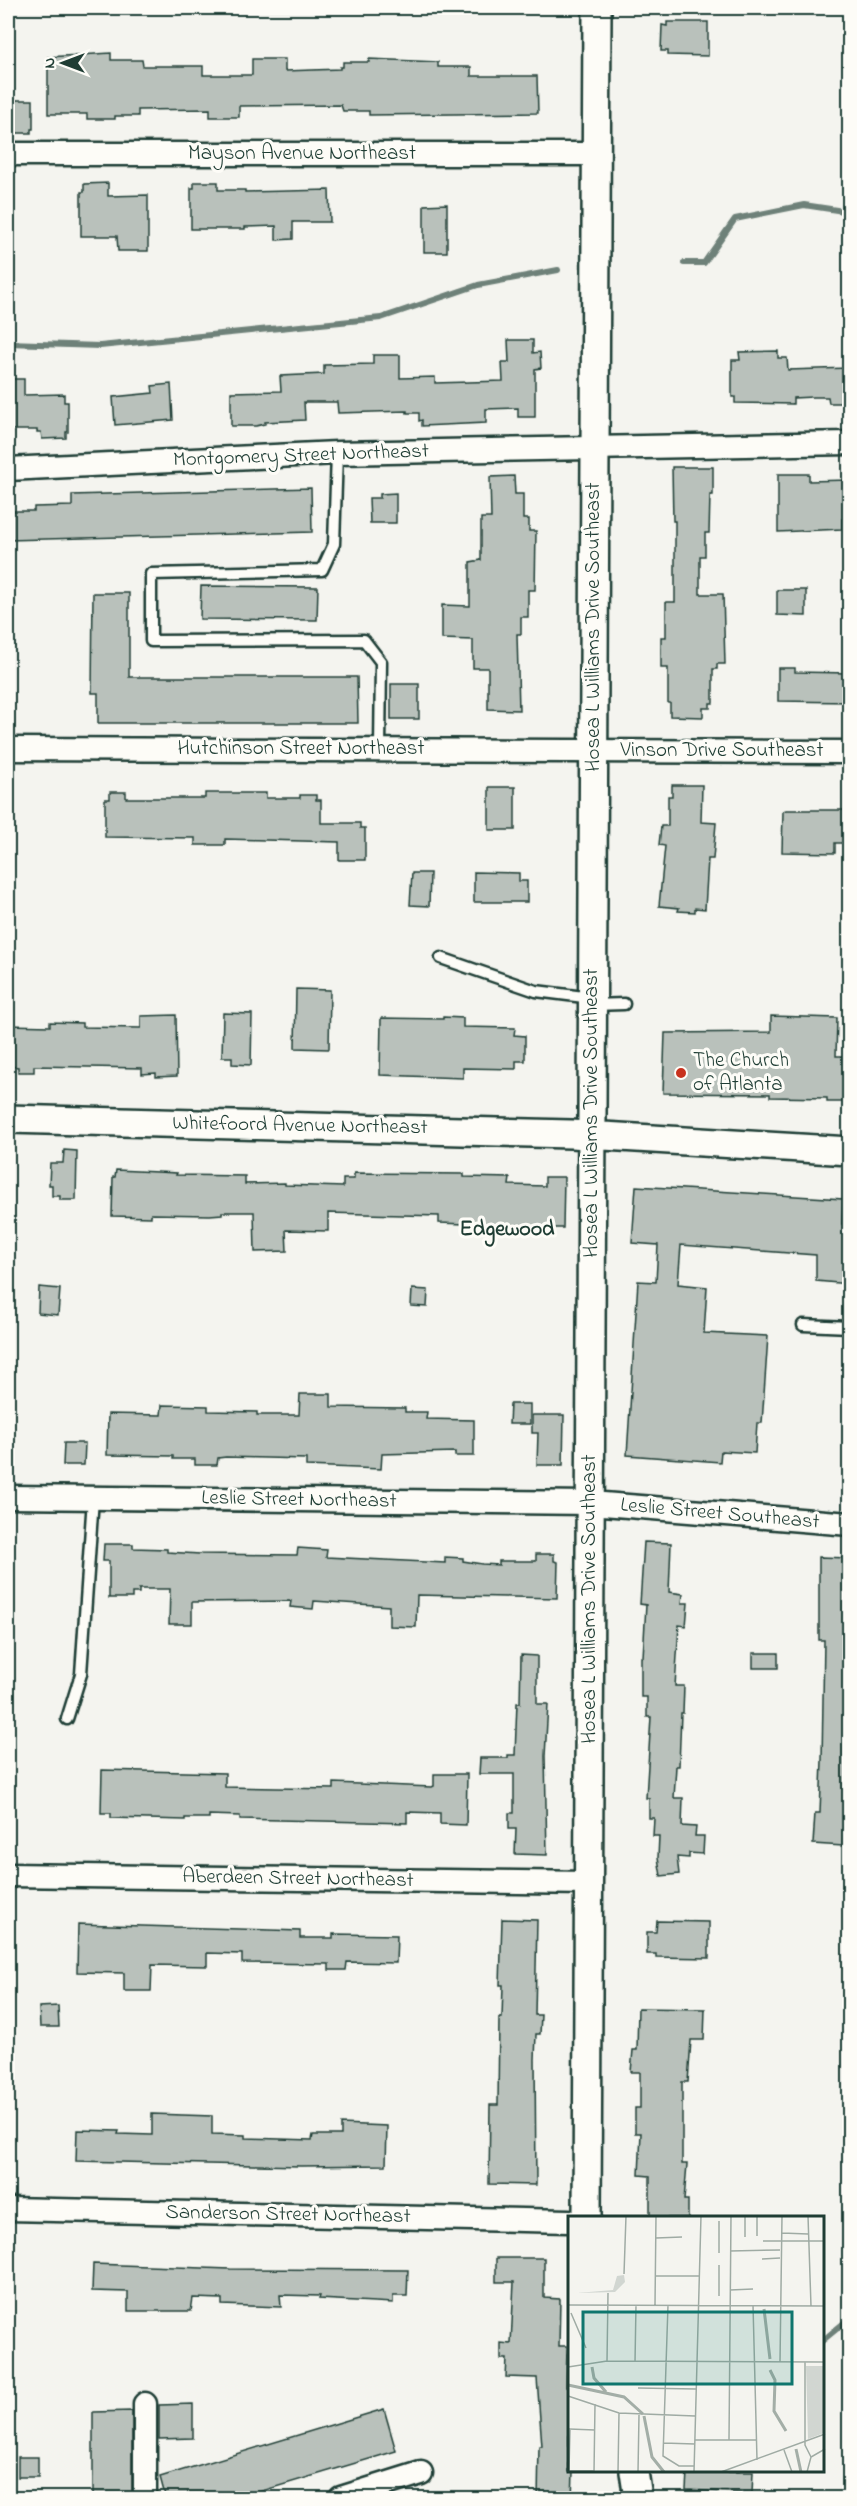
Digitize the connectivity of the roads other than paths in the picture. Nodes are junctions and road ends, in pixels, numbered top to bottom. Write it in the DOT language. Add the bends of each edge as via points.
graph roads {
  1 [pos="597,8"];
  2 [pos="8,154"];
  3 [pos="597,154"];
  4 [pos="849,443"];
  5 [pos="595,449"];
  6 [pos="337,453"];
  7 [pos="8,469"];
  8 [pos="8,749"];
  9 [pos="380,749"];
  10 [pos="594,750"];
  11 [pos="849,752"];
  12 [pos="441,958"];
  13 [pos="593,1002"];
  14 [pos="624,1004"];
  15 [pos="8,1119"];
  16 [pos="592,1135"];
  17 [pos="849,1151"];
  18 [pos="803,1325"];
  19 [pos="849,1327"];
  20 [pos="8,1497"];
  21 [pos="93,1498"];
  22 [pos="591,1503"];
  23 [pos="849,1524"];
  24 [pos="67,1719"];
  25 [pos="8,1875"];
  26 [pos="588,1883"];
  27 [pos="8,2209"];
  28 [pos="587,2216"];
  29 [pos="568,2221"];
  30 [pos="145,2404"];
  31 [pos="634,2473"];
  32 [pos="421,2474"];
  33 [pos="145,2499"];
  34 [pos="341,2499"];
  35 [pos="638,2499"];
  1 -- 3 [label="street, Hosea L Williams Drive Southeast"];
  2 -- 3 [label="street, Mayson Avenue Northeast"];
  3 -- 5 [label="street, Hosea L Williams Drive Southeast"];
  4 -- 5 [label="street, Montgomery Street Northeast"];
  5 -- 6 [label="street, Montgomery Street Northeast"];
  5 -- 10 [label="street, Hosea L Williams Drive Southeast"];
  6 -- 7 [label="street, Montgomery Street Northeast"];
  6 -- 9 [label="lane" via="334,544 322,570 151,574 151,641 364,640 381,662"];
  8 -- 9 [label="street, Hutchinson Street Northeast"];
  9 -- 10 [label="street, Hutchinson Street Northeast"];
  10 -- 11 [label="street, Vinson Drive Southeast"];
  10 -- 13 [label="street, Hosea L Williams Drive Southeast"];
  12 -- 13 [label="lane" via="536,991"];
  13 -- 14 [label="lane"];
  13 -- 16 [label="street, Hosea L Williams Drive Southeast"];
  15 -- 16 [label="street, Whitefoord Avenue Northeast"];
  16 -- 17 [label="street, Whitefoord Avenue Northeast"];
  16 -- 22 [label="street, Hosea L Williams Drive Southeast"];
  18 -- 19 [label="lane"];
  20 -- 21 [label="street, Leslie Street Northeast"];
  21 -- 22 [label="street, Leslie Street Northeast"];
  21 -- 24 [label="lane" via="81,1674"];
  22 -- 23 [label="street, Leslie Street Southeast"];
  22 -- 26 [label="street, Hosea L Williams Drive Southeast"];
  25 -- 26 [label="street, Aberdeen Street Northeast"];
  26 -- 28 [label="street, Hosea L Williams Drive Southeast"];
  27 -- 29 [label="street, Sanderson Street Northeast"];
  30 -- 33 [label="street"];
  31 -- 35 [label="street"];
  32 -- 34 [label="street"];
}
